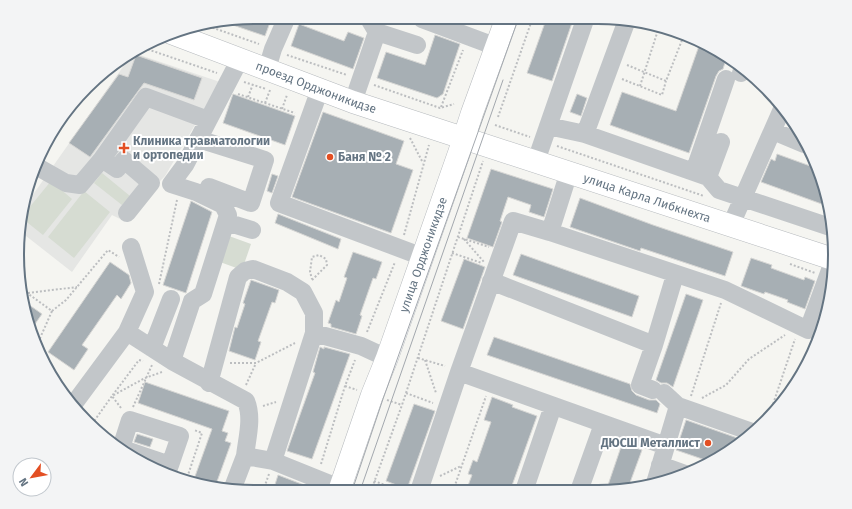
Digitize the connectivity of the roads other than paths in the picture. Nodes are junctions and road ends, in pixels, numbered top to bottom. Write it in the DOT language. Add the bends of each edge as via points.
graph roads {
  1 [pos="284,24"];
  2 [pos="372,24"];
  3 [pos="435,24"];
  4 [pos="504,24"];
  5 [pos="584,24"];
  6 [pos="625,26"];
  7 [pos="377,32"];
  8 [pos="178,37"];
  9 [pos="417,45"];
  10 [pos="496,47"];
  11 [pos="240,59"];
  12 [pos="265,73"];
  13 [pos="736,74"];
  14 [pos="320,89"];
  15 [pos="354,102"];
  16 [pos="780,114"];
  17 [pos="208,120"];
  18 [pos="773,131"];
  19 [pos="586,134"];
  20 [pos="464,138"];
  21 [pos="198,139"];
  22 [pos="721,142"];
  23 [pos="798,142"];
  24 [pos="542,143"];
  25 [pos="102,159"];
  26 [pos="41,169"];
  27 [pos="569,172"];
  28 [pos="701,174"];
  29 [pos="178,175"];
  30 [pos="743,198"];
  31 [pos="126,213"];
  32 [pos="226,222"];
  33 [pos="731,225"];
  34 [pos="826,226"];
  35 [pos="252,230"];
  36 [pos="550,232"];
  37 [pos="131,247"];
  38 [pos="423,257"];
  39 [pos="828,257"];
  40 [pos="675,275"];
  41 [pos="827,279"];
  42 [pos="491,281"];
  43 [pos="192,301"];
  44 [pos="127,332"];
  45 [pos="314,333"];
  46 [pos="654,345"];
  47 [pos="149,354"];
  48 [pos="387,358"];
  49 [pos="176,364"];
  50 [pos="459,372"];
  51 [pos="209,383"];
  52 [pos="80,405"];
  53 [pos="553,406"];
  54 [pos="685,407"];
  55 [pos="603,424"];
  56 [pos="747,430"];
  57 [pos="119,441"];
  58 [pos="666,446"];
  59 [pos="245,456"];
  60 [pos="273,461"];
  61 [pos="660,465"];
  62 [pos="169,468"];
  63 [pos="677,471"];
  64 [pos="657,477"];
  65 [pos="234,484"];
  66 [pos="330,485"];
  67 [pos="342,485"];
  68 [pos="421,485"];
  69 [pos="526,485"];
  70 [pos="581,485"];
  1 -- 12 [label="lane"];
  2 -- 7 [label="lane"];
  3 -- 10 [label="lane"];
  4 -- 10 [label="main road, улица Орджоникидзе"];
  5 -- 24 [label="lane"];
  6 -- 19 [label="lane"];
  7 -- 9 [label="lane"];
  7 -- 15 [label="lane"];
  8 -- 11 [label="main road, проезд Орджоникидзе"];
  10 -- 20 [label="main road, улица Орджоникидзе"];
  11 -- 12 [label="main road, проезд Орджоникидзе"];
  11 -- 17 [label="lane"];
  12 -- 14 [label="main road, проезд Орджоникидзе"];
  13 -- 28 [label="lane"];
  14 -- 15 [label="main road, проезд Орджоникидзе"];
  14 -- 38 [label="lane" via="279,203"];
  15 -- 20 [label="main road, проезд Орджоникидзе"];
  16 -- 18 [label="lane"];
  17 -- 21 [label="lane"];
  17 -- 25 [label="lane" via="146,97"];
  18 -- 23 [label="lane"];
  18 -- 30 [label="lane"];
  19 -- 24 [label="lane"];
  19 -- 28 [label="lane"];
  20 -- 24 [label="main road, улица Карла Либкнехта"];
  20 -- 38 [label="main road, улица Орджоникидзе"];
  21 -- 29 [label="lane"];
  21 -- 29 [label="lane" via="265,160 251,203"];
  22 -- 28 [label="lane"];
  24 -- 27 [label="main road, улица Карла Либкнехта"];
  25 -- 26 [label="lane" via="80,185 66,183"];
  25 -- 31 [label="lane" via="117,169 124,160 151,183"];
  27 -- 33 [label="main road, улица Карла Либкнехта"];
  27 -- 36 [label="lane"];
  28 -- 30 [label="lane" via="719,190"];
  29 -- 32 [label="lane" via="171,184 223,205 228,215"];
  30 -- 33 [label="lane"];
  30 -- 34 [label="lane"];
  32 -- 35 [label="lane"];
  32 -- 43 [label="lane" via="203,294"];
  33 -- 39 [label="main road, улица Карла Либкнехта"];
  36 -- 40 [label="lane"];
  36 -- 42 [label="lane" via="513,221"];
  37 -- 44 [label="lane" via="145,292"];
  38 -- 48 [label="main road, улица Орджоникидзе"];
  40 -- 41 [label="lane" via="725,290 808,330"];
  40 -- 46 [label="lane"];
  42 -- 46 [label="lane"];
  42 -- 50 [label="lane"];
  43 -- 47 [label="lane" via="164,297"];
  43 -- 49 [label="lane"];
  44 -- 47 [label="lane"];
  44 -- 52 [label="lane"];
  45 -- 48 [label="lane" via="361,346"];
  45 -- 51 [label="lane" via="314,312 308,286 287,282 253,269 245,271 238,277"];
  45 -- 60 [label="lane"];
  46 -- 54 [label="lane" via="640,385 659,391"];
  47 -- 49 [label="lane"];
  48 -- 67 [label="main road, улица Орджоникидзе"];
  49 -- 51 [label="lane"];
  50 -- 53 [label="lane"];
  50 -- 68 [label="lane" via="444,407"];
  51 -- 59 [label="lane" via="246,401 249,420"];
  53 -- 55 [label="lane"];
  53 -- 69 [label="lane"];
  54 -- 56 [label="lane"];
  54 -- 58 [label="lane"];
  55 -- 58 [label="lane"];
  55 -- 70 [label="lane"];
  57 -- 62 [label="lane" via="130,420 180,436"];
  58 -- 61 [label="lane"];
  59 -- 60 [label="lane"];
  59 -- 65 [label="lane"];
  60 -- 66 [label="lane"];
  61 -- 63 [label="lane"];
  61 -- 64 [label="lane"];
}
